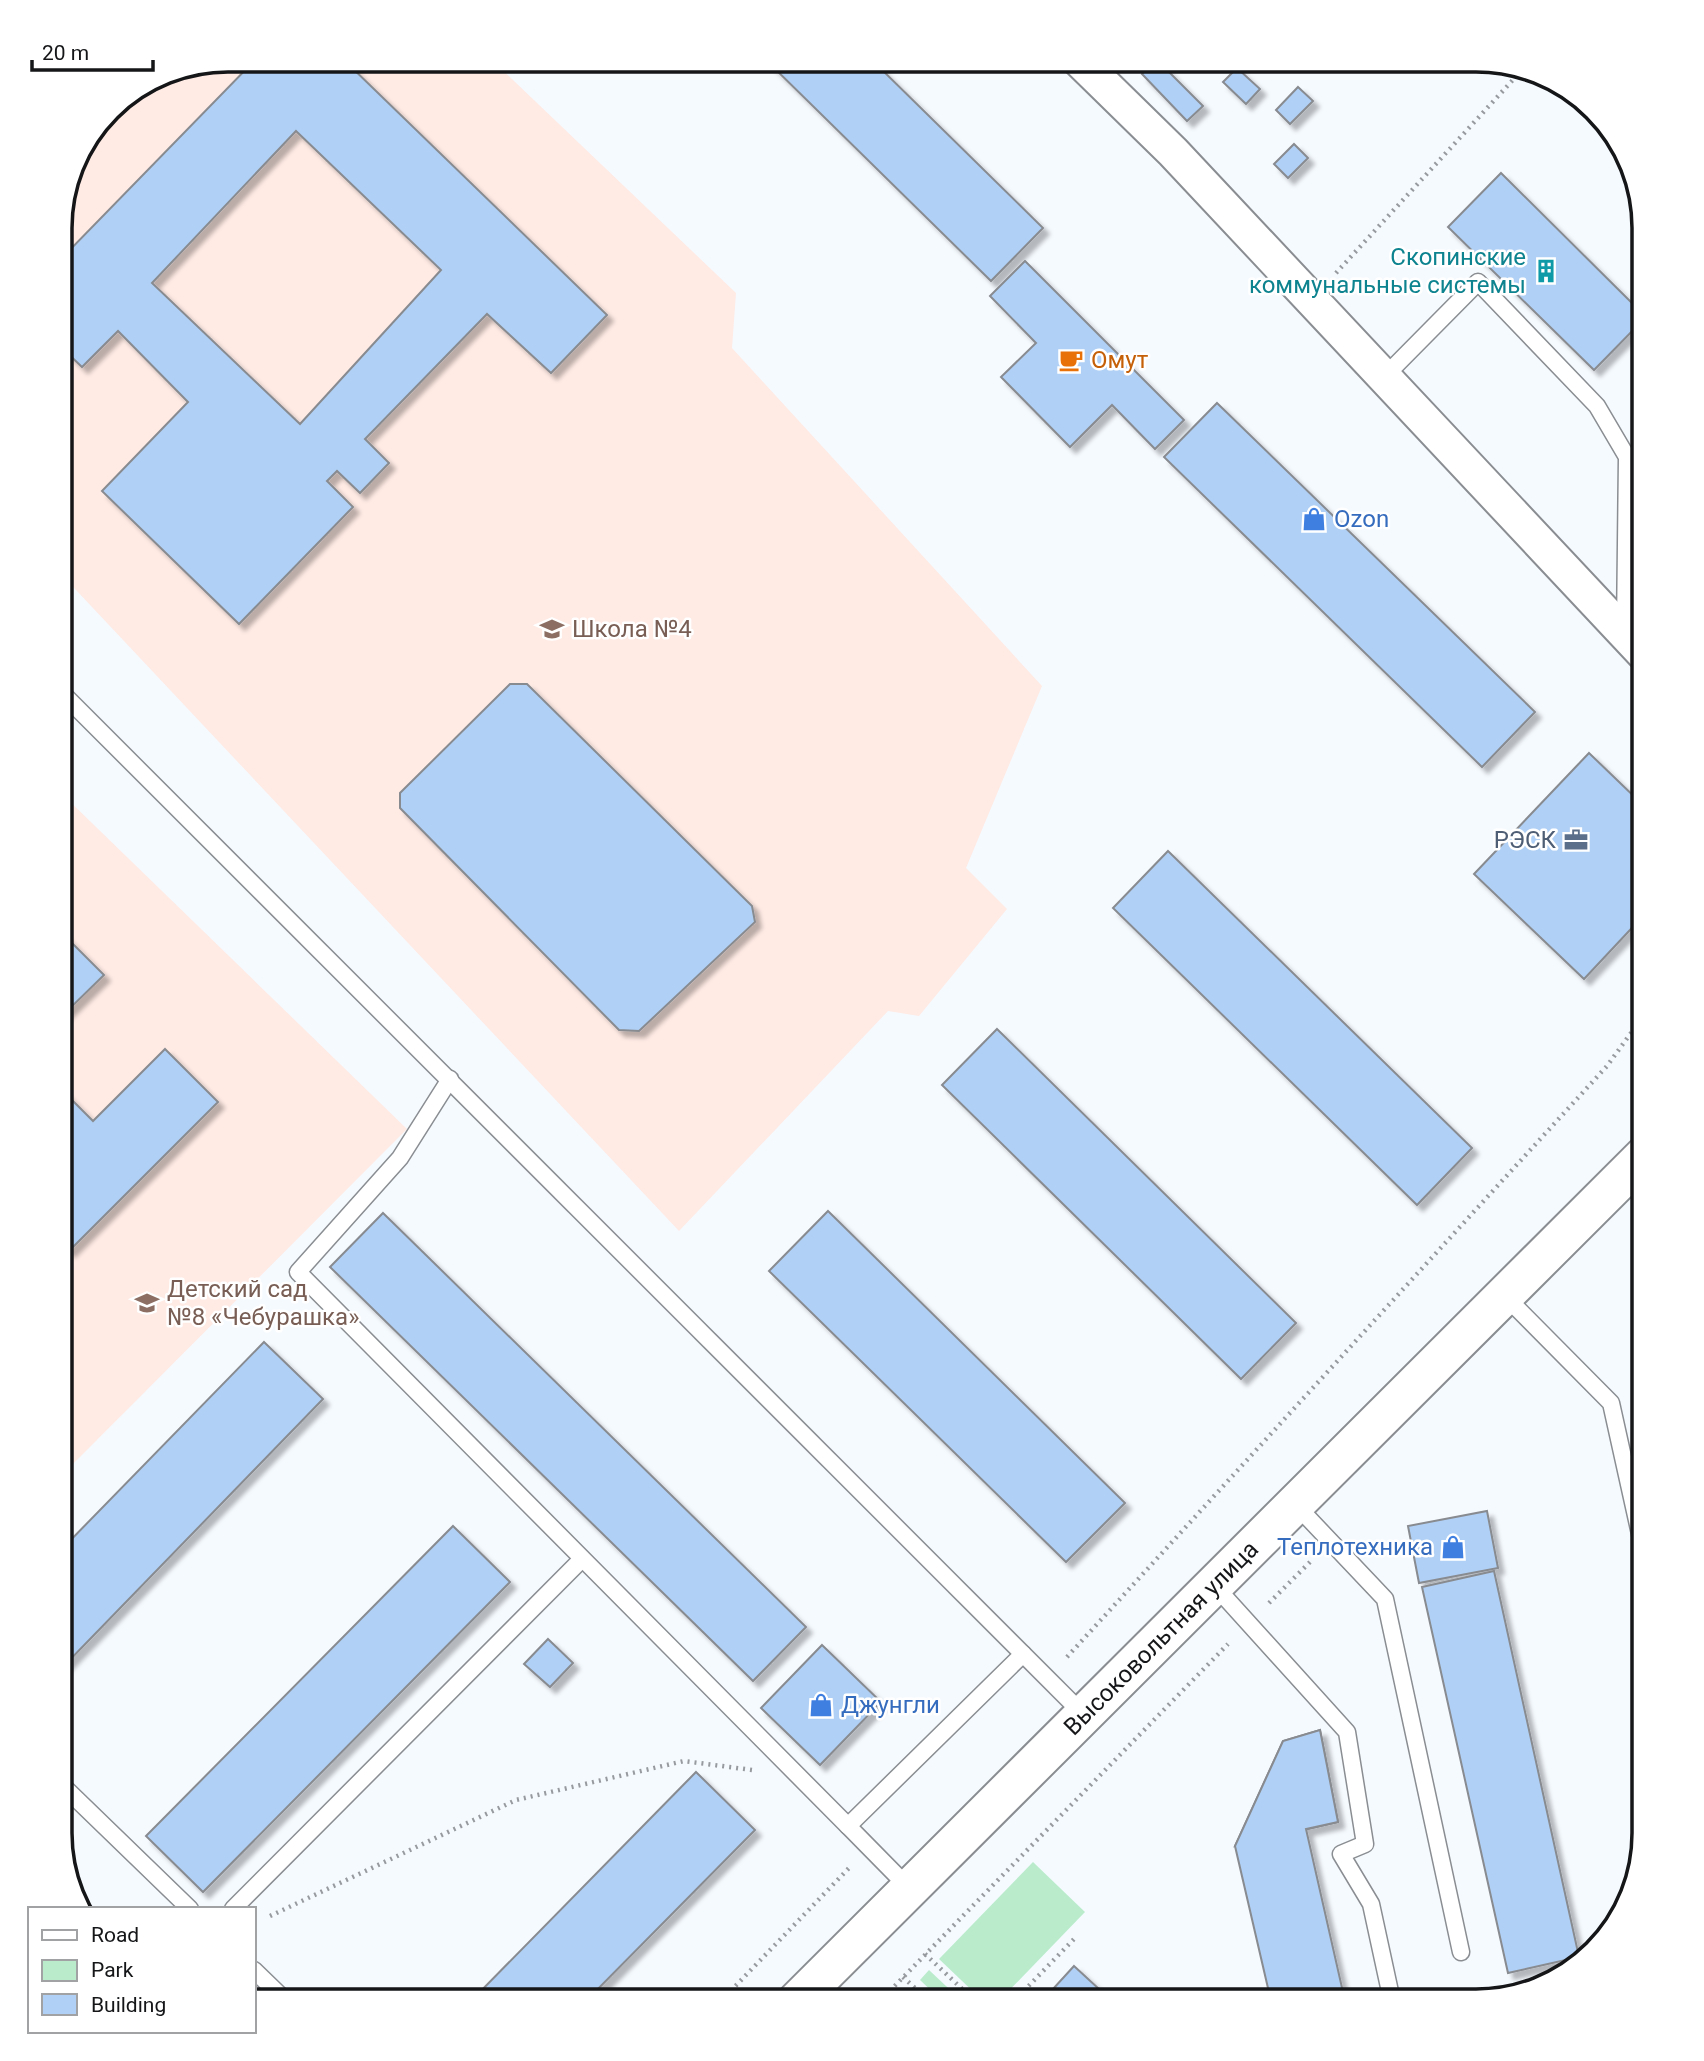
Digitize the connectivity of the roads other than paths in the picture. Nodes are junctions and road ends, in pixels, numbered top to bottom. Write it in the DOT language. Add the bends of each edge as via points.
graph roads {
  1 [pos="1091,72"];
  2 [pos="1384,377"];
  3 [pos="1632,573"];
  4 [pos="1632,640"];
  5 [pos="72,703"];
  6 [pos="450,1079"];
  7 [pos="1632,1168"];
  8 [pos="1505,1296"];
  9 [pos="1632,1498"];
  10 [pos="1296,1504"];
  11 [pos="582,1559"];
  12 [pos="1214,1585"];
  13 [pos="1023,1654"];
  14 [pos="1084,1715"];
  15 [pos="72,1795"];
  16 [pos="848,1826"];
  17 [pos="910,1889"];
  18 [pos="188,1907"];
  19 [pos="235,1907"];
  20 [pos="1461,1952"];
  21 [pos="256,1972"];
  22 [pos="274,1989"];
  23 [pos="809,1989"];
  24 [pos="1389,1989"];
  1 -- 2 [label="street" via="1173,152"];
  2 -- 3 [label="lane" via="1478,282 1597,406 1627,457"];
  2 -- 4 [label="street"];
  5 -- 6 [label="lane"];
  6 -- 11 [label="lane" via="400,1158 298,1272"];
  6 -- 13 [label="lane"];
  7 -- 8 [label="main road, Высоковольтная улица"];
  8 -- 9 [label="lane" via="1611,1403"];
  8 -- 10 [label="main road, Высоковольтная улица"];
  10 -- 12 [label="main road, Высоковольтная улица"];
  10 -- 20 [label="lane" via="1385,1599"];
  11 -- 16 [label="lane"];
  11 -- 19 [label="lane"];
  12 -- 14 [label="main road, Высоковольтная улица"];
  12 -- 24 [label="lane" via="1348,1732 1365,1844 1341,1854 1371,1904"];
  13 -- 14 [label="lane"];
  13 -- 16 [label="lane"];
  14 -- 17 [label="main road, Высоковольтная улица"];
  15 -- 18 [label="lane"];
  16 -- 17 [label="lane"];
  17 -- 23 [label="main road, Высоковольтная улица"];
  21 -- 22 [label="lane"];
}
